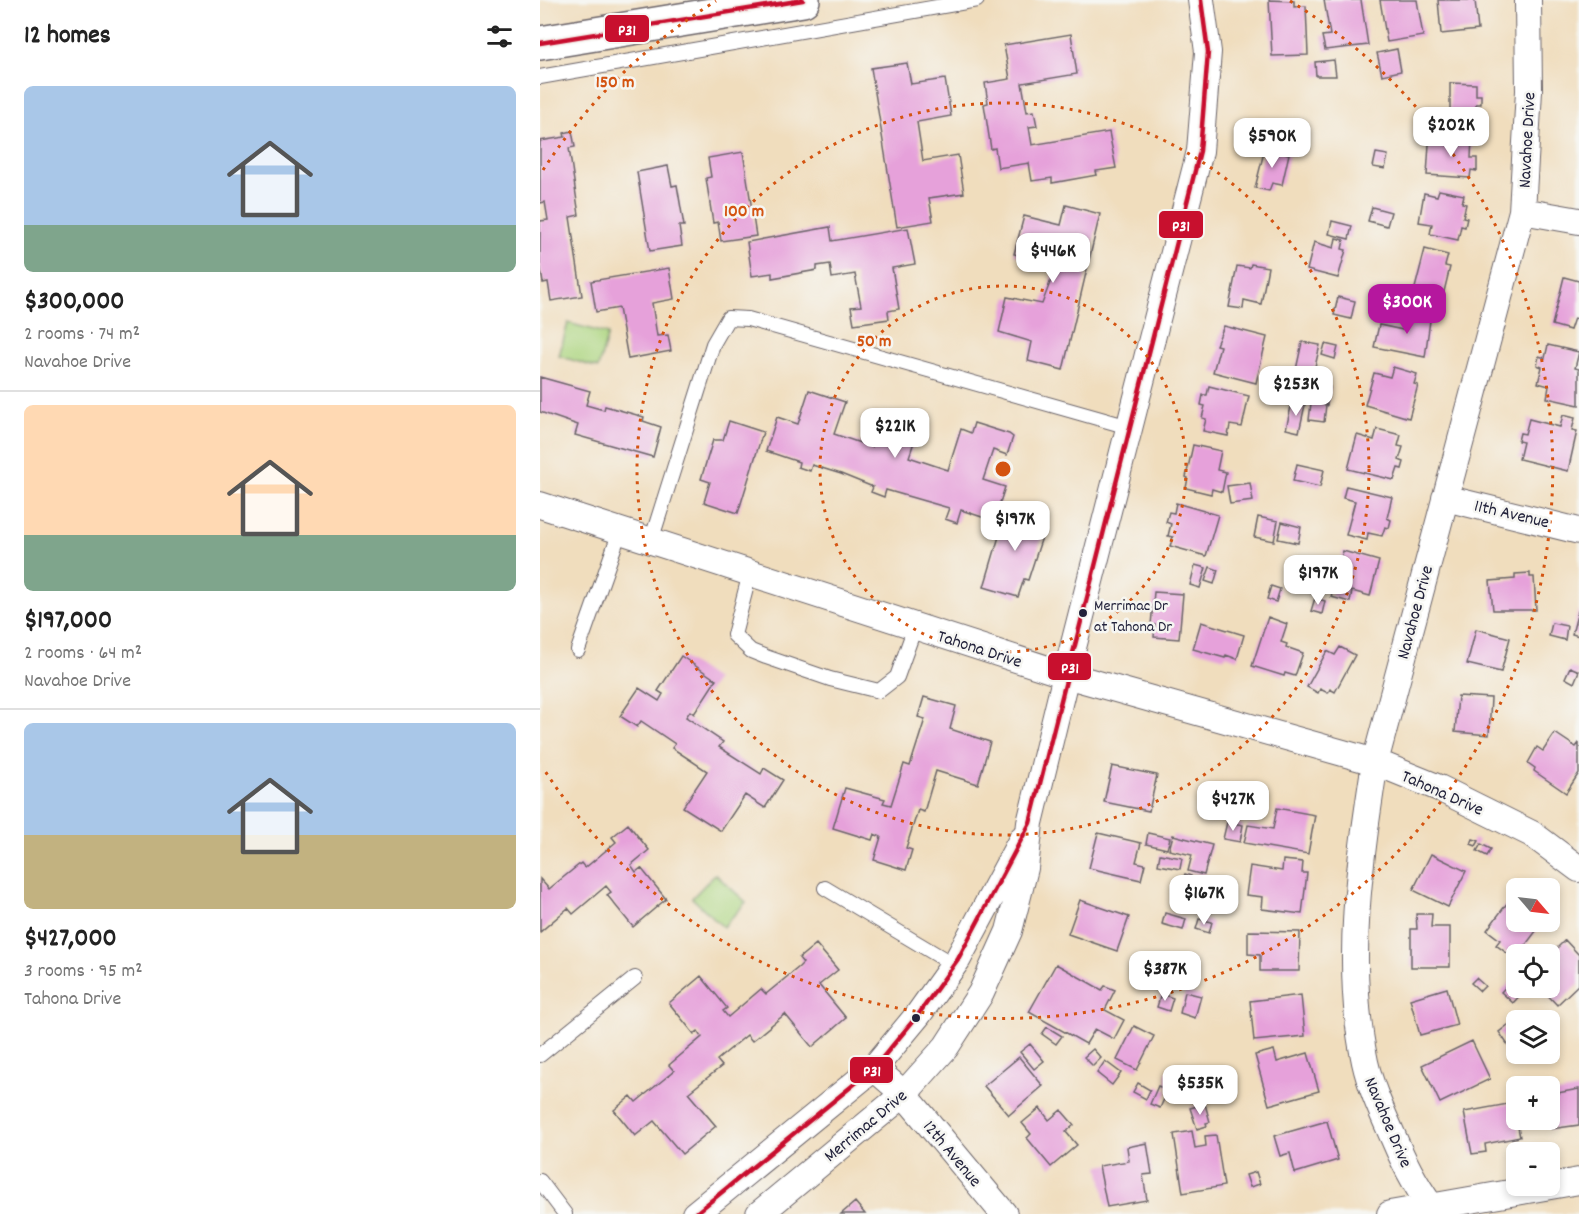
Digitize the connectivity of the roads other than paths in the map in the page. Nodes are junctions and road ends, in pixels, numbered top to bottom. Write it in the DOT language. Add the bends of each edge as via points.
graph roads {
  1 [pos="803,0"];
  2 [pos="977,0"];
  3 [pos="1202,0"];
  4 [pos="1528,0"];
  5 [pos="540,43"];
  6 [pos="540,77"];
  7 [pos="1522,211"];
  8 [pos="1579,220"];
  9 [pos="1129,427"];
  10 [pos="1445,498"];
  11 [pos="540,505"];
  12 [pos="620,531"];
  13 [pos="1579,531"];
  14 [pos="651,541"];
  15 [pos="750,573"];
  16 [pos="915,627"];
  17 [pos="578,650"];
  18 [pos="1066,675"];
  19 [pos="1375,762"];
  20 [pos="1030,823"];
  21 [pos="1579,869"];
  22 [pos="825,888"];
  23 [pos="954,965"];
  24 [pos="635,978"];
  25 [pos="540,1055"];
  26 [pos="874,1068"];
  27 [pos="904,1094"];
  28 [pos="1579,1180"];
  29 [pos="540,1181"];
  30 [pos="1433,1210"];
  31 [pos="565,1214"];
  32 [pos="695,1214"];
  33 [pos="759,1214"];
  34 [pos="1005,1214"];
  35 [pos="1390,1214"];
  1 -- 5 [label="main road"];
  2 -- 6 [label="lane"];
  3 -- 9 [label="street, Merrimac Drive" via="1208,52 1200,151"];
  4 -- 7 [label="street, Navahoe Drive" via="1529,92"];
  7 -- 8 [label="street"];
  7 -- 10 [label="street, Navahoe Drive"];
  9 -- 14 [label="lane" via="748,319 728,318 713,344"];
  9 -- 18 [label="street, Merrimac Drive"];
  10 -- 13 [label="street, 11th Avenue"];
  10 -- 19 [label="street, Navahoe Drive"];
  11 -- 12 [label="street, Tahona Drive"];
  12 -- 14 [label="street, Tahona Drive"];
  12 -- 17 [label="lane"];
  14 -- 15 [label="street, Tahona Drive"];
  15 -- 16 [label="street, Tahona Drive"];
  15 -- 16 [label="lane" via="734,635 751,651 830,679 879,691 897,677"];
  16 -- 18 [label="street, Tahona Drive"];
  18 -- 19 [label="street, Tahona Drive"];
  18 -- 20 [label="street, Merrimac Drive"];
  19 -- 21 [label="street, Tahona Drive" via="1439,788 1532,834"];
  19 -- 30 [label="street, Navahoe Drive" via="1363,839 1356,926 1356,1009 1365,1063 1377,1102 1403,1160"];
  20 -- 23 [label="street, Merrimac Drive"];
  20 -- 27 [label="street, Merrimac Drive" via="1025,868 1009,931 981,993 946,1047"];
  22 -- 23 [label="lane"];
  23 -- 26 [label="street, Merrimac Drive"];
  24 -- 25 [label="lane"];
  26 -- 27 [label="street, 12th Avenue"];
  26 -- 32 [label="street, Merrimac Drive"];
  27 -- 33 [label="street, Merrimac Drive"];
  27 -- 34 [label="street, 12th Avenue"];
  28 -- 30 [label="street"];
  29 -- 31 [label="lane"];
  30 -- 35 [label="street"];
}
